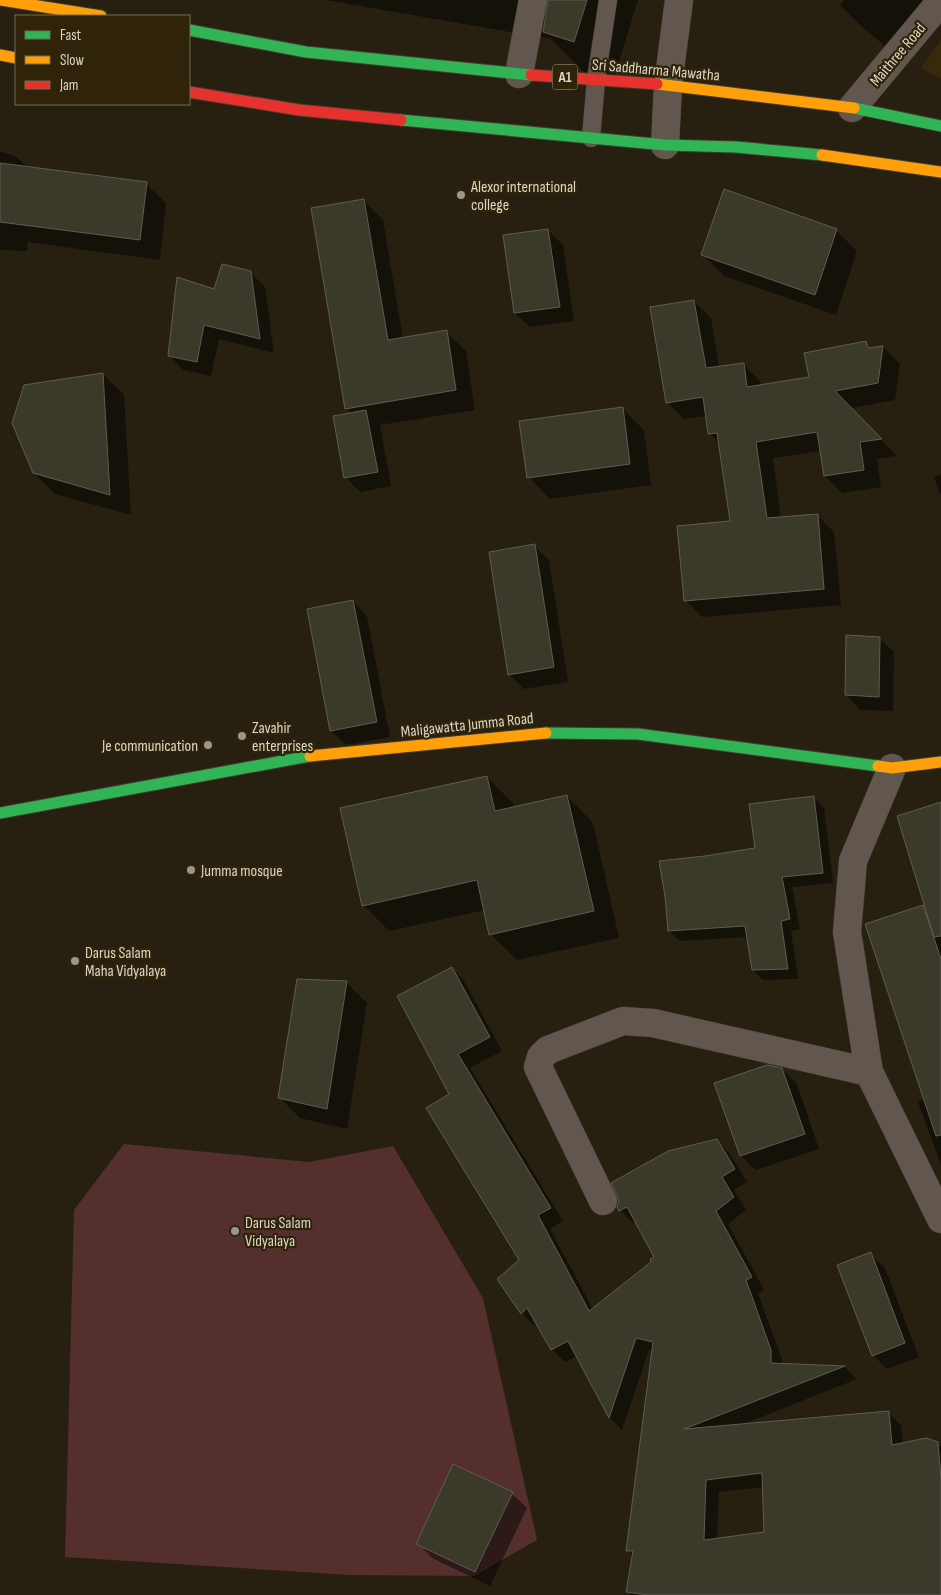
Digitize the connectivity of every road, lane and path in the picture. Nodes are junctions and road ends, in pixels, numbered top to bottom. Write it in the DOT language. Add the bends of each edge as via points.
graph roads {
  1 [pos="1,0"];
  2 [pos="533,0"];
  3 [pos="608,0"];
  4 [pos="679,0"];
  5 [pos="941,1"];
  6 [pos="95,15"];
  7 [pos="190,30"];
  8 [pos="0,55"];
  9 [pos="15,58"];
  10 [pos="518,74"];
  11 [pos="596,80"];
  12 [pos="668,85"];
  13 [pos="190,92"];
  14 [pos="852,108"];
  15 [pos="941,126"];
  16 [pos="591,138"];
  17 [pos="665,145"];
  18 [pos="941,172"];
  19 [pos="941,762"];
  20 [pos="892,768"];
  21 [pos="0,813"];
  22 [pos="869,1072"];
  23 [pos="603,1200"];
  24 [pos="941,1219"];
  1 -- 6 [label="main road"];
  2 -- 10 [label="street"];
  3 -- 11 [label="lane"];
  4 -- 12 [label="street"];
  5 -- 14 [label="street, Maithree Road"];
  7 -- 10 [label="main road, Sri Saddharma Mawatha / A1" via="306,52"];
  8 -- 9 [label="main road"];
  10 -- 11 [label="main road, Sri Saddharma Mawatha / A1"];
  11 -- 12 [label="main road, Sri Saddharma Mawatha / A1"];
  11 -- 16 [label="lane"];
  12 -- 14 [label="main road, Sri Saddharma Mawatha / A1"];
  12 -- 17 [label="street"];
  13 -- 16 [label="main road" via="299,110"];
  14 -- 15 [label="main road, Sri Saddharma Mawatha / A1"];
  16 -- 17 [label="main road"];
  17 -- 18 [label="main road" via="802,152"];
  19 -- 20 [label="main road, Maligawatta Jumma Road"];
  20 -- 21 [label="main road, Maligawatta Jumma Road" via="638,734 535,733 301,757"];
  20 -- 22 [label="street" via="853,861 847,932"];
  22 -- 23 [label="street" via="653,1023 623,1021 548,1050 540,1057 538,1067"];
  22 -- 24 [label="street"];
}
